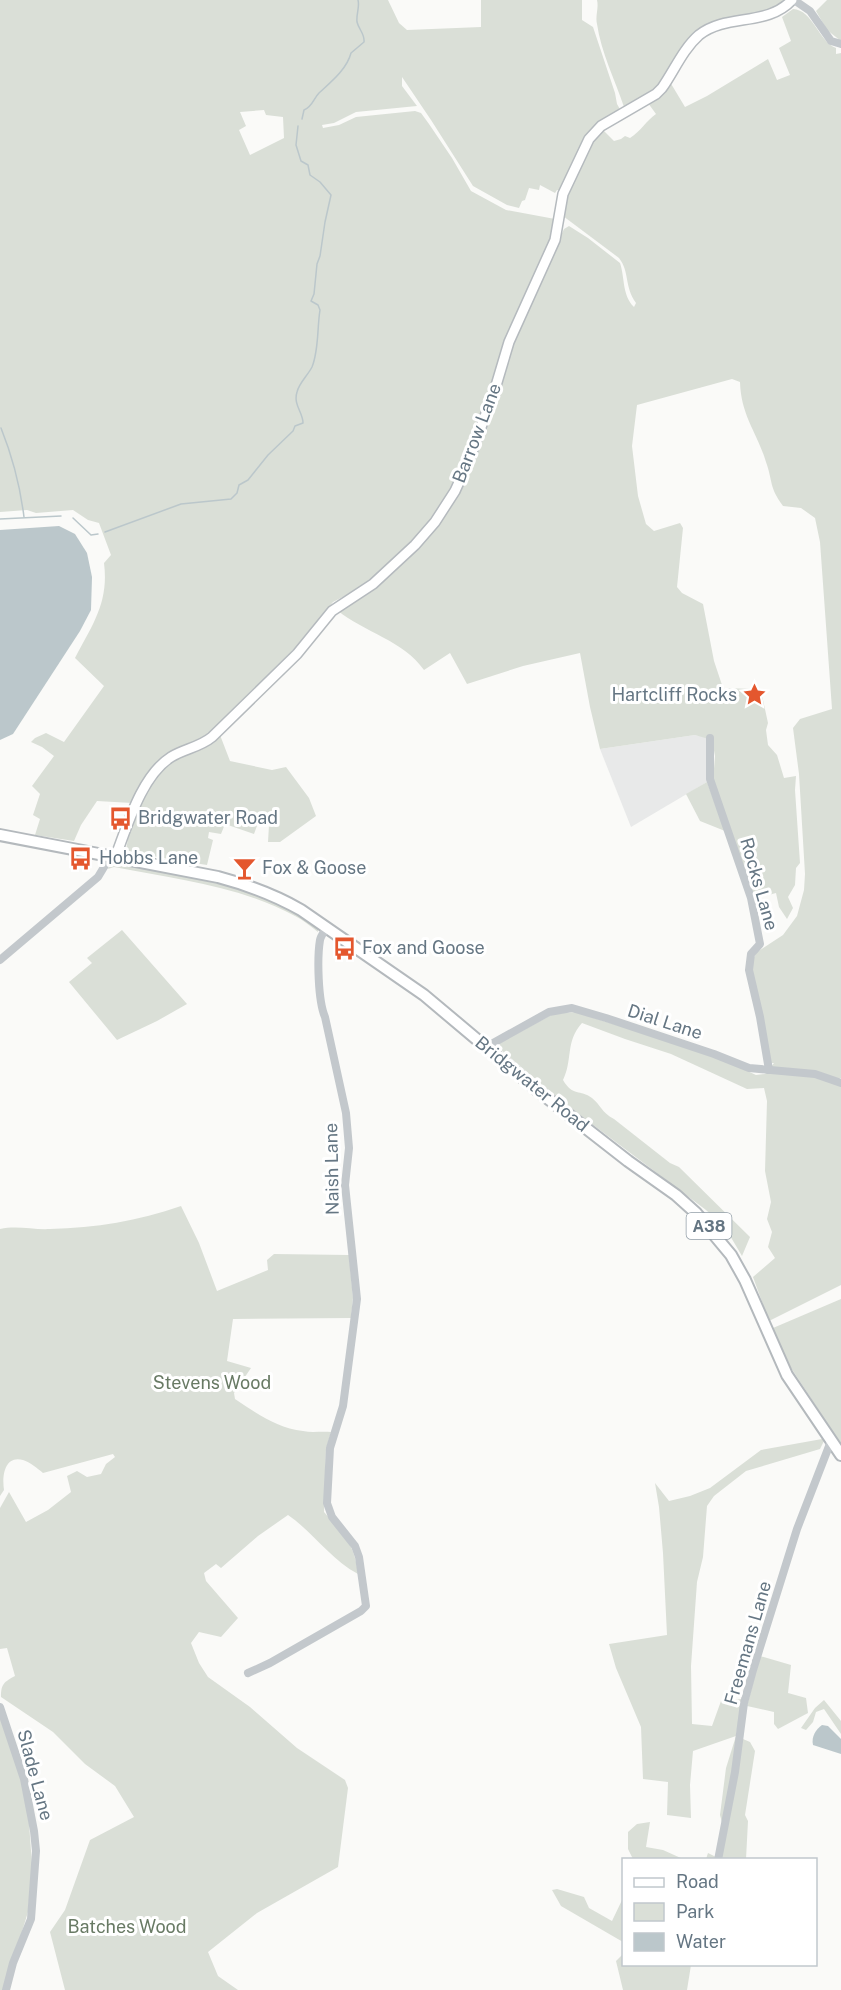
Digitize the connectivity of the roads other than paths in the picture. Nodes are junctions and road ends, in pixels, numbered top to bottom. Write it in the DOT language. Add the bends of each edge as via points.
graph roads {
  1 [pos="793,0"];
  2 [pos="841,44"];
  3 [pos="710,738"];
  4 [pos="0,836"];
  5 [pos="113,857"];
  6 [pos="327,927"];
  7 [pos="0,960"];
  8 [pos="486,1047"];
  9 [pos="769,1070"];
  10 [pos="841,1083"];
  11 [pos="831,1441"];
  12 [pos="841,1455"];
  13 [pos="248,1673"];
  14 [pos="0,1707"];
  15 [pos="718,1858"];
  16 [pos="6,1990"];
  1 -- 2 [label="street" via="810,11 831,40"];
  1 -- 5 [label="main road, Barrow Lane" via="768,16 729,22 705,31 693,41 656,94 592,134 563,195 555,240 508,342 470,460 446,506 415,545 373,584 338,606 297,654 212,737 159,767 142,793"];
  3 -- 9 [label="street, Rocks Lane" via="710,779 751,898 760,944 751,954 749,970"];
  4 -- 5 [label="highway, Bridgwater Road / A38"];
  5 -- 6 [label="highway, Bridgwater Road / A38" via="248,885 286,901"];
  5 -- 7 [label="street" via="98,877"];
  6 -- 8 [label="highway, Bridgwater Road / A38" via="424,995"];
  6 -- 13 [label="street, Naish Lane" via="321,940 321,1008 346,1113 349,1148 345,1185 357,1299 343,1406 330,1448 328,1510 355,1546 366,1606"];
  8 -- 9 [label="street, Dial Lane" via="549,1012 572,1008 749,1068"];
  8 -- 11 [label="highway, Bridgwater Road / A38" via="676,1195 714,1232 745,1280 787,1375"];
  9 -- 10 [label="street, Dial Lane" via="815,1074"];
  11 -- 12 [label="highway, Bridgwater Road / A38"];
  11 -- 15 [label="street, Freemans Lane" via="797,1529 744,1703"];
  14 -- 16 [label="street, Slade Lane" via="24,1779 36,1851 31,1919"];
}
